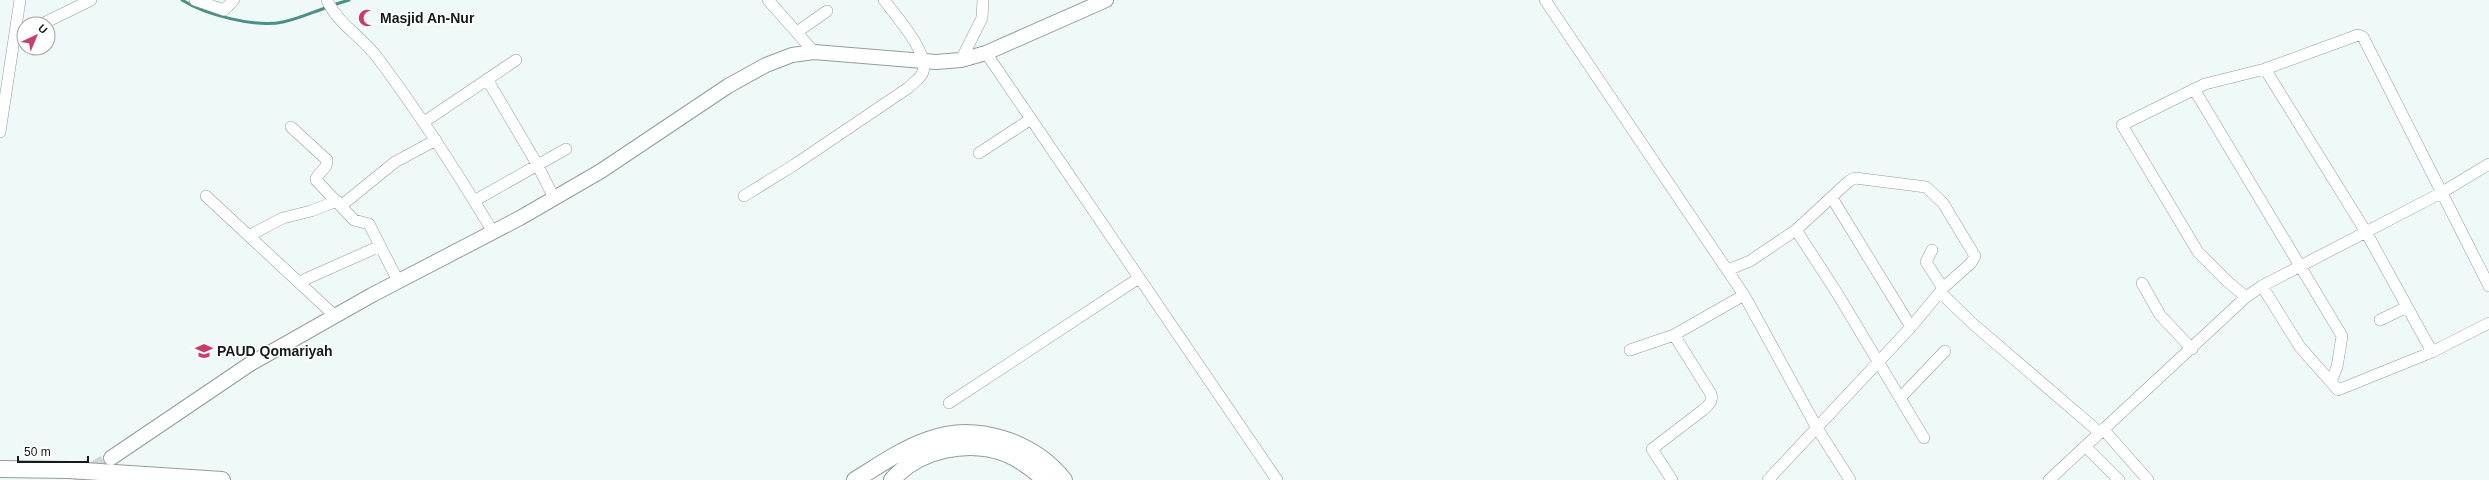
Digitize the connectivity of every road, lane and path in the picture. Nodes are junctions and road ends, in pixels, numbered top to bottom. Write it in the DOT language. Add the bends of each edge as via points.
graph roads {
  1 [pos="20,0"];
  2 [pos="91,0"];
  3 [pos="195,0"];
  4 [pos="234,0"];
  5 [pos="768,0"];
  6 [pos="884,0"];
  7 [pos="983,0"];
  8 [pos="1106,0"];
  9 [pos="1545,0"];
  10 [pos="328,1"];
  11 [pos="827,11"];
  12 [pos="20,16"];
  13 [pos="56,17"];
  14 [pos="797,32"];
  15 [pos="814,52"];
  16 [pos="986,53"];
  17 [pos="16,54"];
  18 [pos="516,60"];
  19 [pos="961,60"];
  20 [pos="923,62"];
  21 [pos="2265,69"];
  22 [pos="486,79"];
  23 [pos="2194,89"];
  24 [pos="1031,119"];
  25 [pos="424,122"];
  26 [pos="291,127"];
  27 [pos="0,132"];
  28 [pos="436,140"];
  29 [pos="566,149"];
  30 [pos="979,153"];
  31 [pos="537,164"];
  32 [pos="2488,167"];
  33 [pos="2441,193"];
  34 [pos="206,196"];
  35 [pos="744,196"];
  36 [pos="554,198"];
  37 [pos="1832,198"];
  38 [pos="474,201"];
  39 [pos="340,203"];
  40 [pos="1796,230"];
  41 [pos="493,232"];
  42 [pos="2366,232"];
  43 [pos="250,235"];
  44 [pos="380,246"];
  45 [pos="1932,250"];
  46 [pos="2299,266"];
  47 [pos="1728,270"];
  48 [pos="1139,278"];
  49 [pos="398,280"];
  50 [pos="299,282"];
  51 [pos="2142,284"];
  52 [pos="2262,286"];
  53 [pos="2489,286"];
  54 [pos="1942,290"];
  55 [pos="1744,295"];
  56 [pos="2246,297"];
  57 [pos="2407,307"];
  58 [pos="334,316"];
  59 [pos="2380,320"];
  60 [pos="2489,323"];
  61 [pos="1911,327"];
  62 [pos="1674,335"];
  63 [pos="2192,349"];
  64 [pos="1630,350"];
  65 [pos="1945,351"];
  66 [pos="2432,352"];
  67 [pos="1878,361"];
  68 [pos="2331,382"];
  69 [pos="1900,398"];
  70 [pos="949,403"];
  71 [pos="1817,428"];
  72 [pos="2101,430"];
  73 [pos="1924,438"];
  74 [pos="2085,446"];
  75 [pos="111,458"];
  76 [pos="0,469"];
  77 [pos="222,480"];
  78 [pos="855,480"];
  79 [pos="892,480"];
  80 [pos="1045,480"];
  81 [pos="1064,480"];
  82 [pos="1277,480"];
  83 [pos="1672,480"];
  84 [pos="1768,480"];
  85 [pos="1850,480"];
  86 [pos="2049,480"];
  87 [pos="2119,480"];
  88 [pos="2148,480"];
  1 -- 12 [label="street"];
  2 -- 13 [label="street"];
  3 -- 4 [label="street" via="225,10"];
  5 -- 14 [label="street"];
  6 -- 20 [label="street" via="913,40"];
  7 -- 19 [label="street" via="984,9 980,25"];
  8 -- 16 [label="main road"];
  9 -- 47 [label="street"];
  10 -- 25 [label="street" via="340,19 368,45"];
  11 -- 14 [label="street"];
  14 -- 15 [label="street"];
  15 -- 20 [label="main road"];
  15 -- 36 [label="main road" via="781,58 740,80 601,171"];
  16 -- 19 [label="main road"];
  16 -- 24 [label="street"];
  17 -- 27 [label="street"];
  18 -- 22 [label="street"];
  19 -- 20 [label="main road"];
  20 -- 35 [label="street" via="923,72 908,88"];
  21 -- 23 [label="street"];
  21 -- 33 [label="street" via="2348,37 2364,37"];
  21 -- 42 [label="street"];
  22 -- 25 [label="street"];
  22 -- 31 [label="street"];
  23 -- 46 [label="street"];
  23 -- 56 [label="street" via="2123,124 2122,128 2198,252"];
  24 -- 30 [label="street"];
  24 -- 48 [label="street"];
  25 -- 28 [label="street"];
  26 -- 39 [label="street" via="327,160 326,166 316,180"];
  28 -- 38 [label="street"];
  28 -- 39 [label="street" via="395,162"];
  29 -- 31 [label="street"];
  31 -- 36 [label="street"];
  31 -- 38 [label="street"];
  32 -- 33 [label="street"];
  33 -- 42 [label="street"];
  33 -- 53 [label="street"];
  34 -- 43 [label="street"];
  36 -- 41 [label="main road"];
  37 -- 40 [label="street"];
  37 -- 54 [label="street" via="1855,178 1923,186 1929,189 1943,203 1975,254 1971,263"];
  37 -- 61 [label="street"];
  38 -- 41 [label="street"];
  39 -- 43 [label="street" via="283,218"];
  39 -- 44 [label="street" via="354,220 369,224"];
  40 -- 47 [label="street" via="1755,258"];
  40 -- 67 [label="street"];
  41 -- 49 [label="main road"];
  42 -- 46 [label="street"];
  42 -- 57 [label="street"];
  43 -- 50 [label="street"];
  44 -- 49 [label="street"];
  44 -- 50 [label="street"];
  45 -- 54 [label="street" via="1926,258 1926,264"];
  46 -- 52 [label="street"];
  46 -- 68 [label="street" via="2342,336 2337,367"];
  47 -- 55 [label="street"];
  48 -- 70 [label="street"];
  48 -- 82 [label="street"];
  49 -- 58 [label="main road"];
  50 -- 58 [label="street"];
  51 -- 63 [label="street" via="2160,315"];
  52 -- 56 [label="street"];
  52 -- 68 [label="street" via="2300,347"];
  54 -- 61 [label="street"];
  54 -- 72 [label="street" via="1972,323"];
  55 -- 62 [label="street"];
  55 -- 71 [label="street"];
  56 -- 63 [label="street"];
  57 -- 59 [label="street"];
  57 -- 66 [label="street"];
  58 -- 75 [label="main road" via="250,364"];
  60 -- 66 [label="street"];
  61 -- 67 [label="street"];
  62 -- 64 [label="street"];
  62 -- 83 [label="street" via="1713,398 1703,410 1652,449"];
  63 -- 72 [label="street"];
  65 -- 69 [label="street"];
  66 -- 68 [label="street" via="2341,390"];
  67 -- 69 [label="street"];
  67 -- 71 [label="street"];
  69 -- 73 [label="street"];
  71 -- 84 [label="street"];
  71 -- 85 [label="street"];
  72 -- 74 [label="street"];
  72 -- 88 [label="street"];
  74 -- 86 [label="street"];
  74 -- 87 [label="street"];
  76 -- 77 [label="highway" via="68,470"];
  78 -- 81 [label="highway" via="926,440 964,434 985,434 1007,440 1029,451"];
  79 -- 80 [label="highway" via="921,458 947,449 972,447 1007,454"];
}
